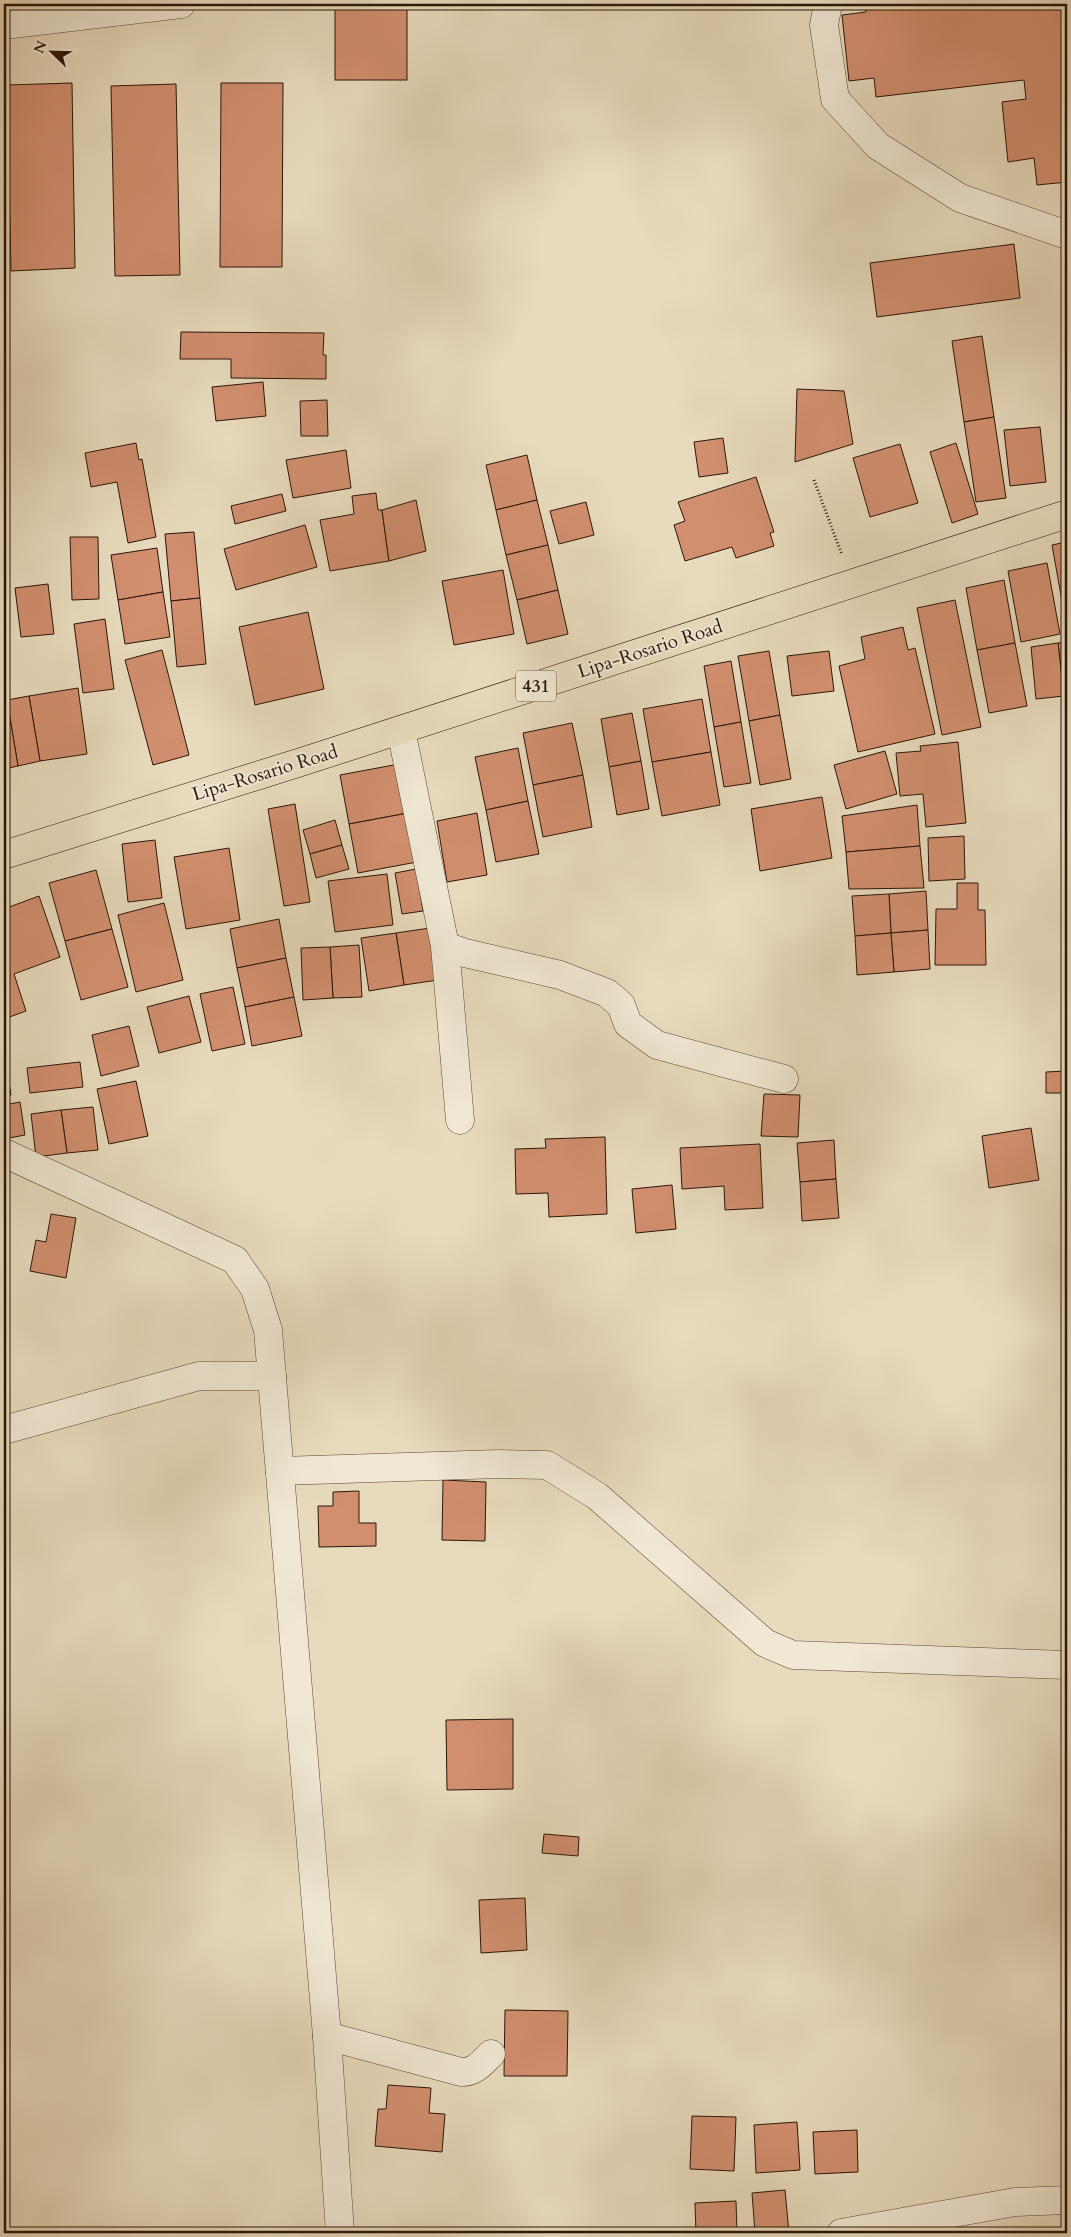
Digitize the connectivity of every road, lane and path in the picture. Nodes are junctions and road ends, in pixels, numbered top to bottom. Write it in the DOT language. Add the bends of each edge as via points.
graph roads {
  1 [pos="181,4"];
  2 [pos="828,4"];
  3 [pos="4,25"];
  4 [pos="1067,235"];
  5 [pos="814,480"];
  6 [pos="1067,514"];
  7 [pos="852,584"];
  8 [pos="401,730"];
  9 [pos="4,855"];
  10 [pos="446,946"];
  11 [pos="784,1079"];
  12 [pos="460,1120"];
  13 [pos="4,1153"];
  14 [pos="272,1376"];
  15 [pos="4,1430"];
  16 [pos="280,1471"];
  17 [pos="1067,1665"];
  18 [pos="327,2036"];
  19 [pos="491,2054"];
  20 [pos="1067,2200"];
  21 [pos="340,2233"];
  22 [pos="841,2233"];
  1 -- 3 [label="street"];
  2 -- 4 [label="street" via="824,25 835,99 878,146 960,198"];
  5 -- 7 [label="path"];
  6 -- 7 [label="main road, Lipa-Rosario Road / 431"];
  7 -- 8 [label="main road, Lipa-Rosario Road / 431"];
  8 -- 9 [label="main road, Lipa-Rosario Road / 431"];
  8 -- 10 [label="street"];
  10 -- 11 [label="street" via="560,975 607,993 621,1005 628,1024 656,1045"];
  10 -- 12 [label="street"];
  13 -- 14 [label="street" via="235,1260 256,1289 268,1330"];
  14 -- 15 [label="street" via="199,1376"];
  14 -- 16 [label="street"];
  16 -- 17 [label="street" via="547,1465 597,1496 765,1643 793,1655"];
  16 -- 18 [label="street"];
  18 -- 19 [label="street" via="460,2072 475,2069"];
  18 -- 21 [label="street"];
  20 -- 22 [label="street" via="1015,2202"];
}
